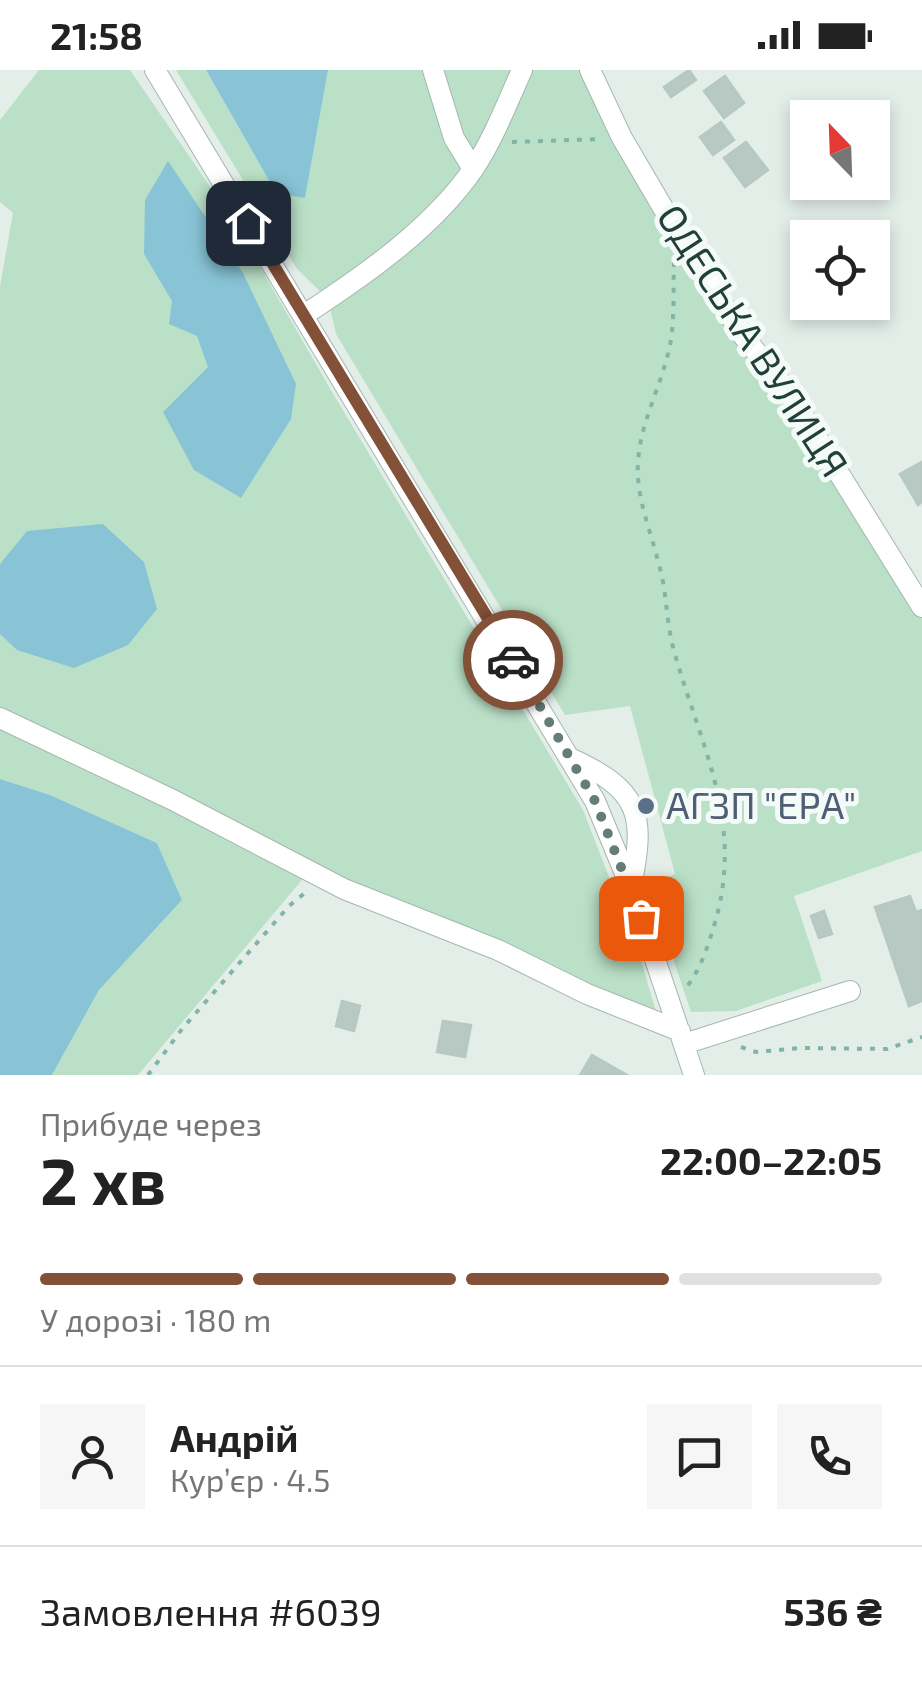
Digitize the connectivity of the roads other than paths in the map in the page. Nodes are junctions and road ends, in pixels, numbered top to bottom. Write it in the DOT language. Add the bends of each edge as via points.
graph roads {
  1 [pos="155,70"];
  2 [pos="434,70"];
  3 [pos="522,70"];
  4 [pos="590,70"];
  5 [pos="474,169"];
  6 [pos="304,315"];
  7 [pos="922,607"];
  8 [pos="0,718"];
  9 [pos="570,758"];
  10 [pos="631,888"];
  11 [pos="850,991"];
  12 [pos="682,1038"];
  13 [pos="694,1075"];
  1 -- 6 [label="street"];
  2 -- 5 [label="street" via="454,138"];
  3 -- 5 [label="street"];
  4 -- 7 [label="street, ОДЕСЬКА ВУЛИЦЯ" via="676,230 789,393"];
  5 -- 6 [label="street" via="417,231"];
  6 -- 9 [label="street"];
  8 -- 12 [label="street" via="321,879 498,950"];
  9 -- 10 [label="street"];
  9 -- 10 [label="street" via="625,792 637,814 640,845"];
  10 -- 12 [label="street"];
  11 -- 12 [label="street"];
  12 -- 13 [label="street"];
}
